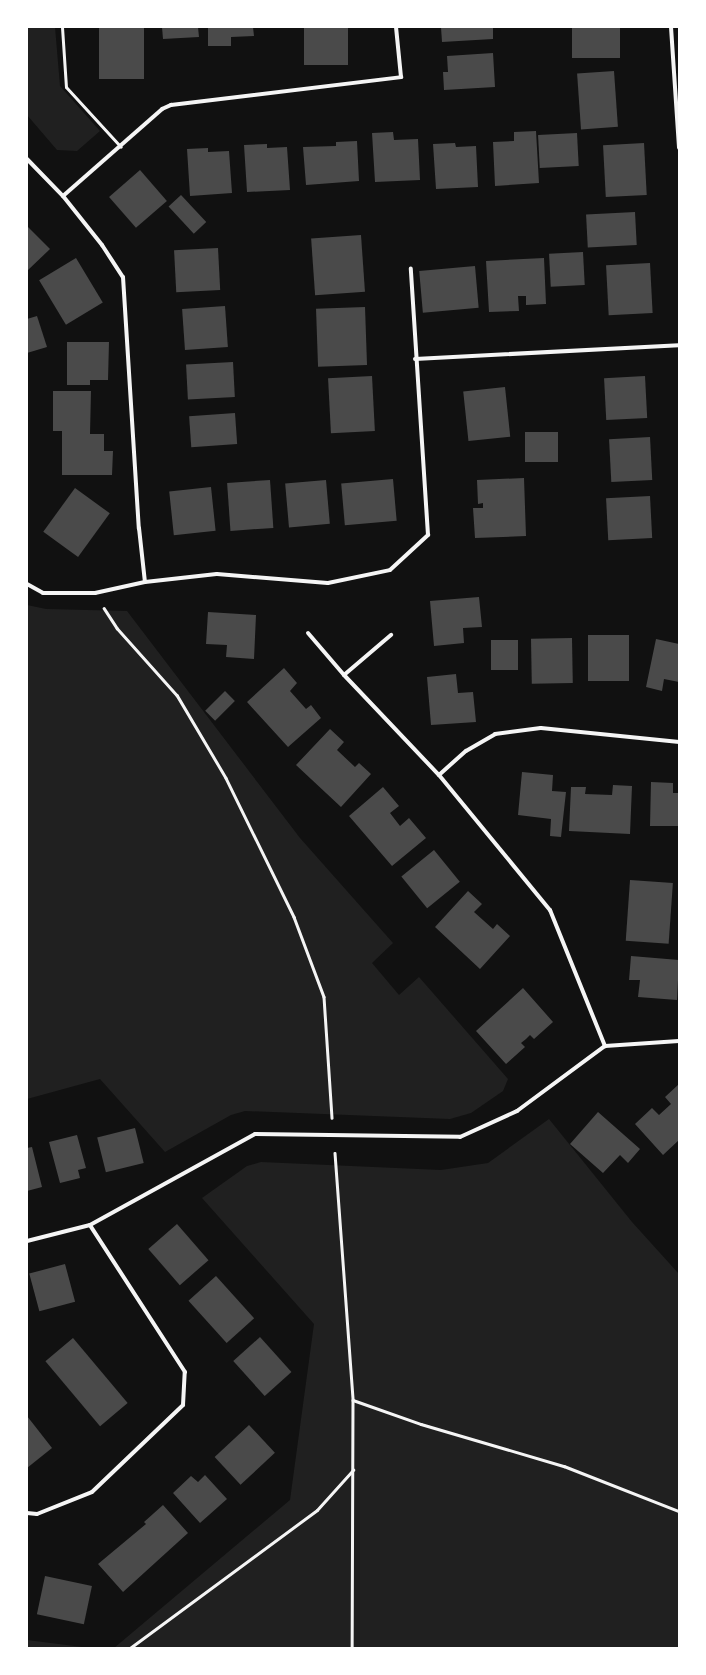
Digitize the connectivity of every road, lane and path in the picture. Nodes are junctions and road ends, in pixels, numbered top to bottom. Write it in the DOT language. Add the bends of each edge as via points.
graph roads {
  1 [pos="62,27"];
  2 [pos="396,27"];
  3 [pos="671,27"];
  4 [pos="121,147"];
  5 [pos="679,148"];
  6 [pos="27,159"];
  7 [pos="63,196"];
  8 [pos="411,269"];
  9 [pos="679,345"];
  10 [pos="416,359"];
  11 [pos="145,582"];
  12 [pos="27,584"];
  13 [pos="95,593"];
  14 [pos="308,633"];
  15 [pos="390,636"];
  16 [pos="344,675"];
  17 [pos="679,742"];
  18 [pos="439,775"];
  19 [pos="679,1041"];
  20 [pos="605,1046"];
  21 [pos="334,1136"];
  22 [pos="90,1225"];
  23 [pos="27,1241"];
  24 [pos="353,1400"];
  25 [pos="353,1470"];
  26 [pos="679,1511"];
  27 [pos="27,1513"];
  28 [pos="130,1648"];
  29 [pos="352,1648"];
  1 -- 4 [label="lane" via="66,87"];
  2 -- 4 [label="street" via="401,77 171,104 162,109"];
  3 -- 5 [label="street"];
  4 -- 7 [label="street"];
  6 -- 7 [label="street"];
  7 -- 11 [label="street" via="124,277 139,528"];
  8 -- 10 [label="street"];
  9 -- 10 [label="street"];
  10 -- 11 [label="street" via="428,535 390,570 328,582 217,574"];
  11 -- 13 [label="street"];
  12 -- 13 [label="street" via="43,593"];
  13 -- 21 [label="path" via="117,628 177,695 226,778 294,917 324,997"];
  14 -- 16 [label="street"];
  15 -- 16 [label="street"];
  16 -- 18 [label="street"];
  17 -- 18 [label="street" via="541,728 495,734 466,751"];
  18 -- 20 [label="street" via="550,910"];
  19 -- 20 [label="street"];
  20 -- 21 [label="street" via="517,1111 460,1137"];
  21 -- 22 [label="street" via="255,1134"];
  21 -- 24 [label="path"];
  22 -- 23 [label="street"];
  22 -- 27 [label="street" via="185,1372 183,1405 92,1492 37,1514"];
  24 -- 25 [label="path"];
  24 -- 26 [label="path" via="421,1424 564,1466"];
  25 -- 28 [label="path" via="317,1510"];
  25 -- 29 [label="path"];
}
